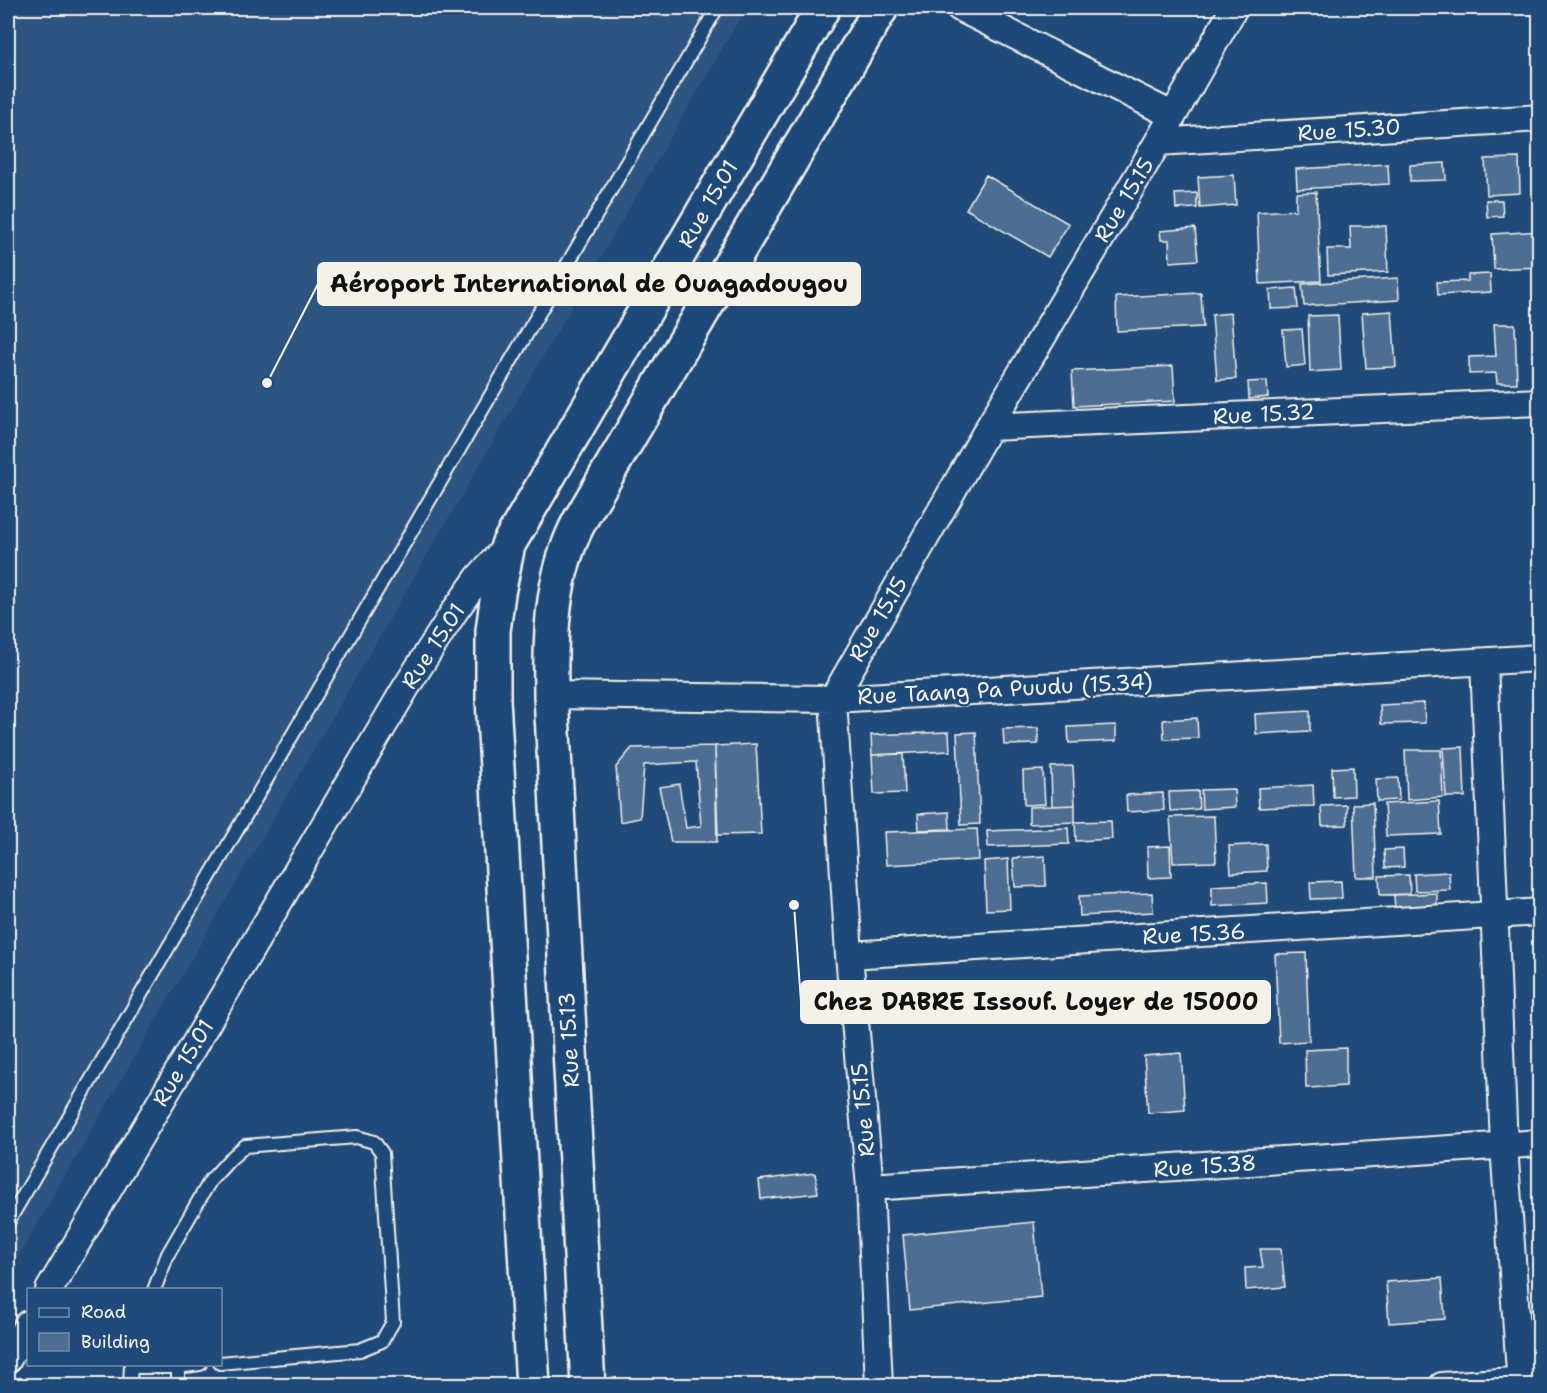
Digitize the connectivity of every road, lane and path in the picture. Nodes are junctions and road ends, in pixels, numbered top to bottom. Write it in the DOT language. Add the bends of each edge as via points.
graph roads {
  1 [pos="717,8"];
  2 [pos="823,8"];
  3 [pos="881,8"];
  4 [pos="960,8"];
  5 [pos="1234,8"];
  6 [pos="1172,115"];
  7 [pos="1539,118"];
  8 [pos="1158,142"];
  9 [pos="1539,402"];
  10 [pos="989,427"];
  11 [pos="508,545"];
  12 [pos="1539,658"];
  13 [pos="1484,662"];
  14 [pos="551,695"];
  15 [pos="833,699"];
  16 [pos="1539,912"];
  17 [pos="1495,916"];
  18 [pos="849,955"];
  19 [pos="1539,1143"];
  20 [pos="1504,1146"];
  21 [pos="870,1187"];
  22 [pos="8,1222"];
  23 [pos="50,1288"];
  24 [pos="155,1288"];
  25 [pos="27,1326"];
  26 [pos="8,1359"];
  27 [pos="222,1363"];
  28 [pos="131,1366"];
  29 [pos="178,1366"];
  30 [pos="1527,1382"];
  31 [pos="130,1386"];
  32 [pos="178,1386"];
  33 [pos="533,1386"];
  34 [pos="588,1386"];
  35 [pos="879,1386"];
  36 [pos="1442,1386"];
  1 -- 22 [label="lane"];
  2 -- 11 [label="main road, Rue 15.01"];
  3 -- 14 [label="main road" via="570,539 552,614"];
  4 -- 6 [label="street"];
  5 -- 6 [label="street, Rue 15.15"];
  6 -- 8 [label="street, Rue 15.15"];
  7 -- 8 [label="street, Rue 15.30"];
  8 -- 10 [label="street, Rue 15.15"];
  9 -- 10 [label="street, Rue 15.32"];
  10 -- 15 [label="street, Rue 15.15"];
  11 -- 23 [label="street, Rue 15.01" via="479,577 408,684"];
  11 -- 33 [label="main road" via="493,631 493,699"];
  12 -- 13 [label="street, Rue Taang Pa Puudu (15.34)"];
  13 -- 15 [label="street, Rue Taang Pa Puudu (15.34)"];
  13 -- 17 [label="street"];
  14 -- 15 [label="street, Rue Taang Pa Puudu (15.34)"];
  14 -- 34 [label="main road, Rue 15.13"];
  15 -- 18 [label="street, Rue 15.15"];
  16 -- 17 [label="street, Rue 15.36"];
  17 -- 18 [label="street, Rue 15.36"];
  17 -- 20 [label="street"];
  18 -- 21 [label="street, Rue 15.15"];
  19 -- 20 [label="street, Rue 15.38"];
  20 -- 21 [label="street, Rue 15.38"];
  20 -- 30 [label="street"];
  21 -- 35 [label="street, Rue 15.15"];
  24 -- 27 [label="lane" via="168,1254 210,1180 245,1146 357,1137 374,1142 382,1153 393,1322 382,1341 360,1350"];
  25 -- 26 [label="street"];
  28 -- 29 [label="lane"];
  28 -- 31 [label="lane"];
  29 -- 32 [label="lane"];
  30 -- 36 [label="street"];
}
